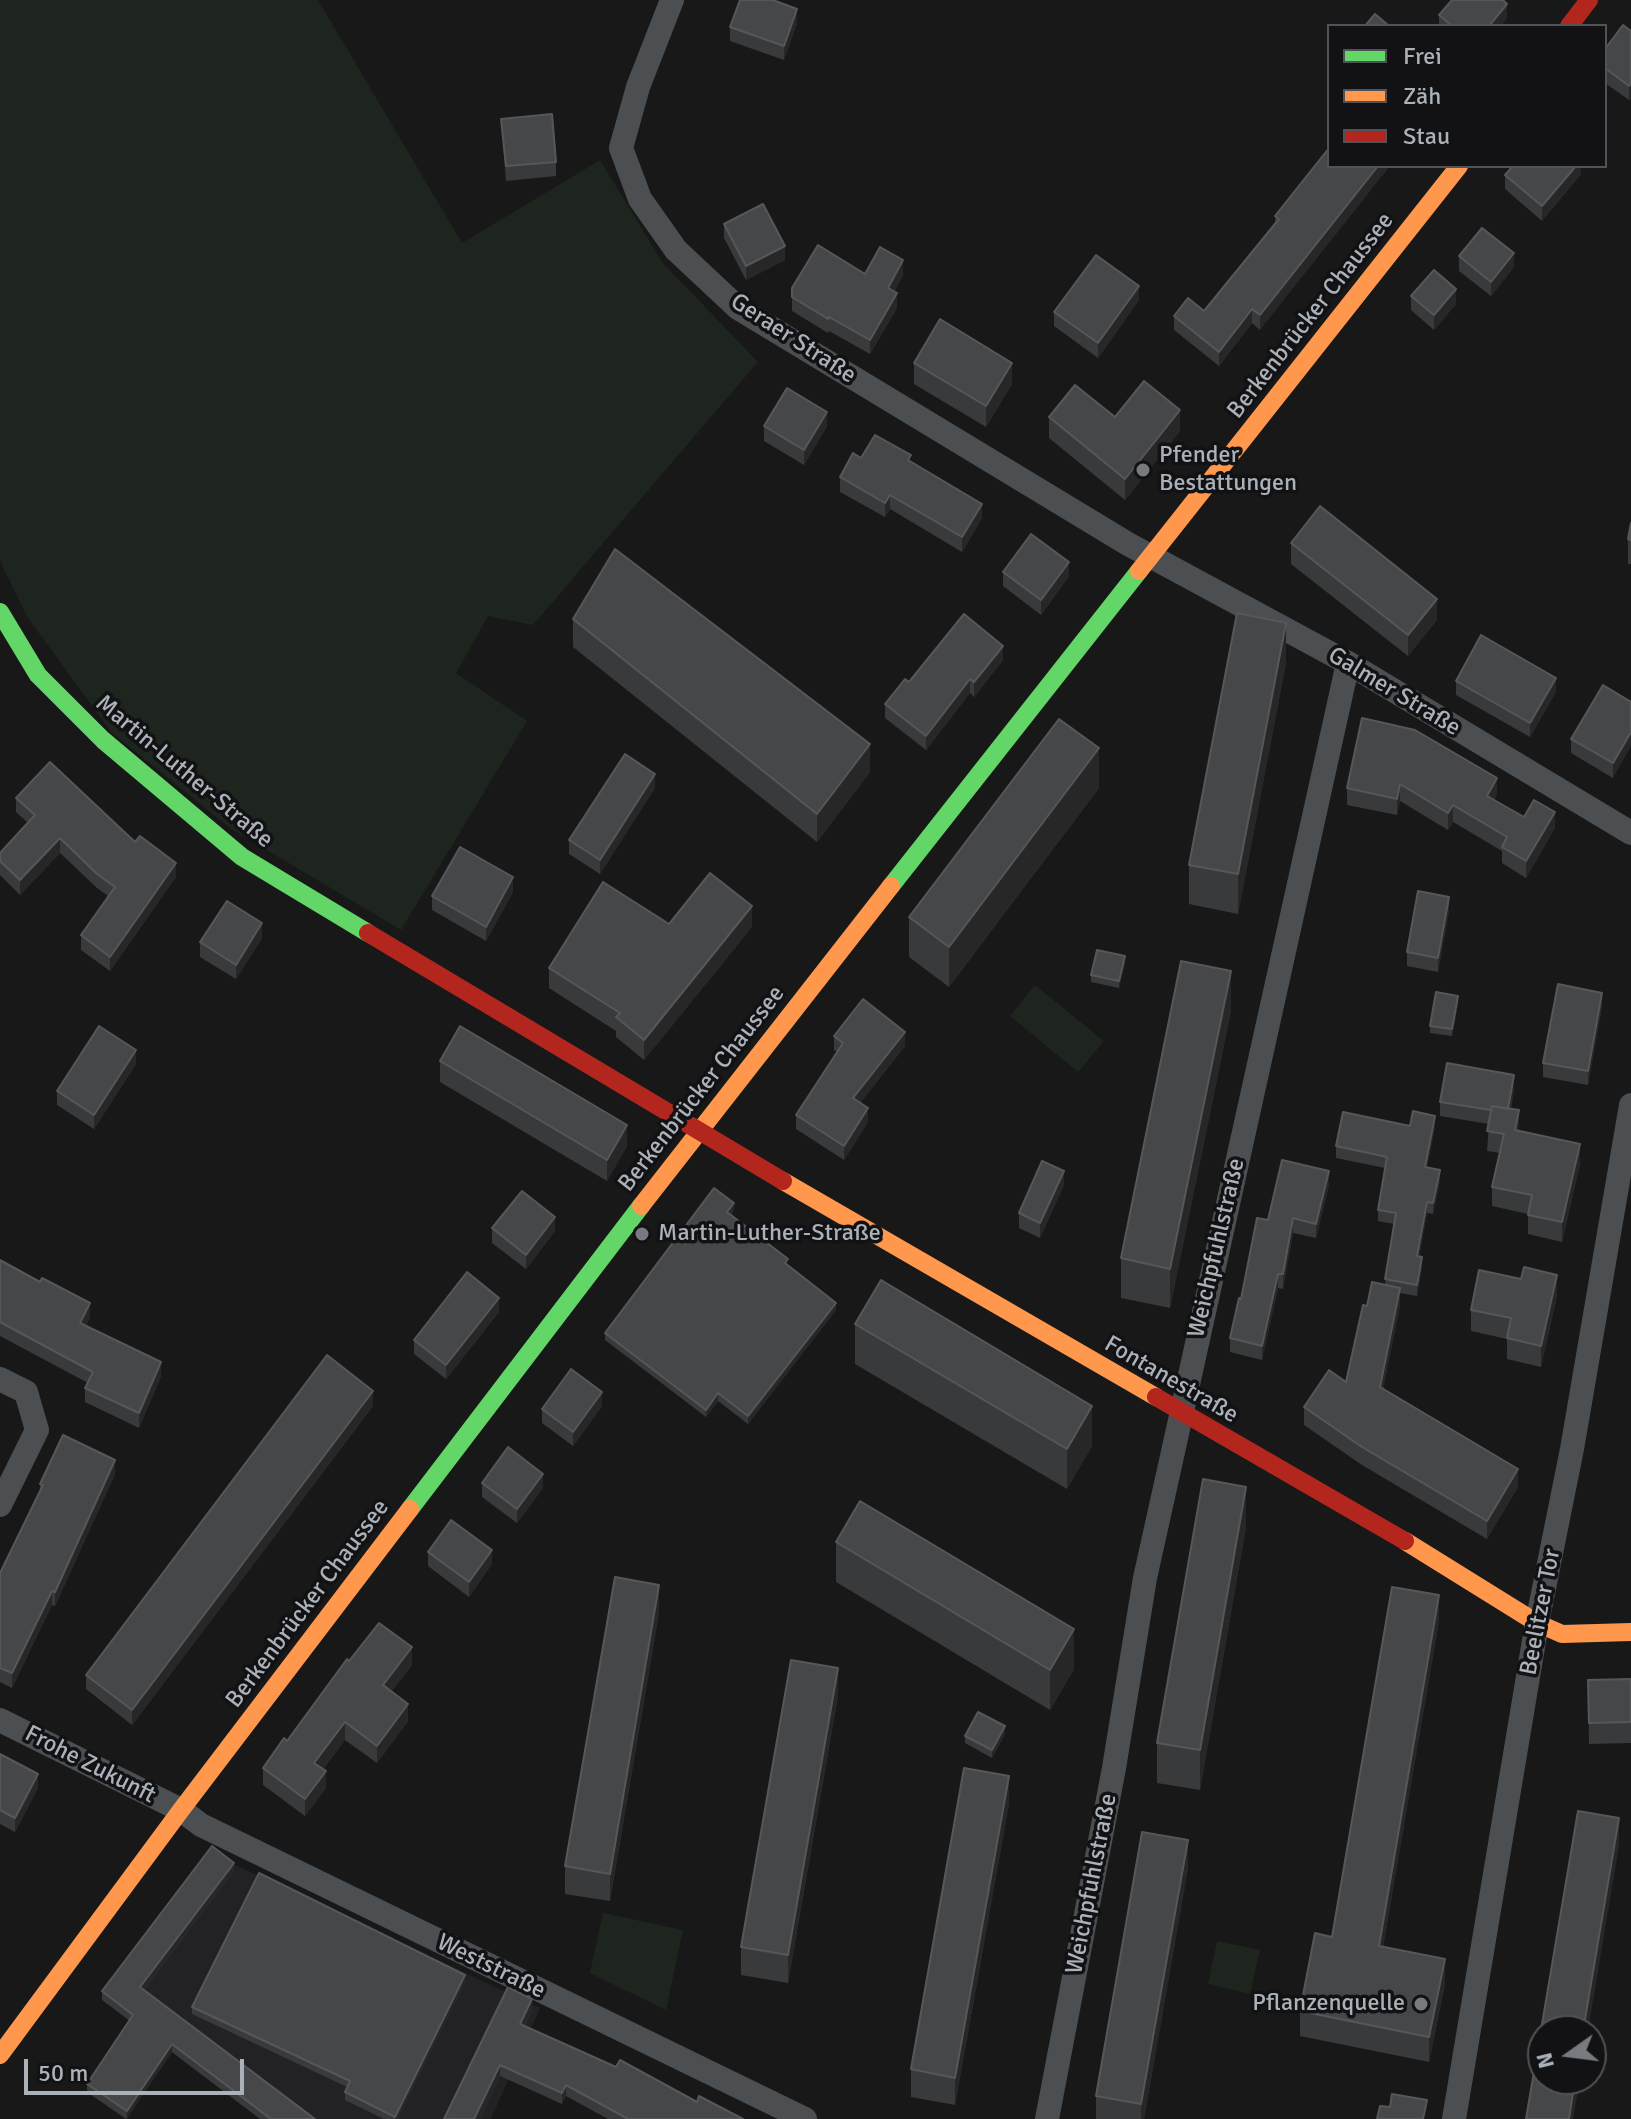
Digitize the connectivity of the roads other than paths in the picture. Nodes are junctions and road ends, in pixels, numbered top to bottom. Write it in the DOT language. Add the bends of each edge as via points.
graph roads {
  1 [pos="672,0"];
  2 [pos="1589,0"];
  3 [pos="1571,24"];
  4 [pos="1457,168"];
  5 [pos="1153,556"];
  6 [pos="0,612"];
  7 [pos="1348,663"];
  8 [pos="1631,833"];
  9 [pos="1631,1105"];
  10 [pos="699,1129"];
  11 [pos="0,1379"];
  12 [pos="1181,1413"];
  13 [pos="0,1505"];
  14 [pos="1537,1623"];
  15 [pos="1631,1632"];
  16 [pos="0,1720"];
  17 [pos="181,1810"];
  18 [pos="0,2055"];
  19 [pos="805,2119"];
  20 [pos="1047,2119"];
  21 [pos="1454,2119"];
  1 -- 5 [label="street, Geraer Straße" via="621,148 640,199 676,250 738,308"];
  2 -- 3 [label="main road"];
  4 -- 5 [label="main road, Berkenbrücker Chaussee"];
  5 -- 7 [label="street, Galmer Straße"];
  5 -- 10 [label="main road, Berkenbrücker Chaussee"];
  6 -- 10 [label="main road, Martin-Luther-Straße" via="38,675 103,740 242,857"];
  7 -- 8 [label="street, Galmer Straße"];
  7 -- 12 [label="street, Weichpfuhlstraße"];
  9 -- 14 [label="street, Beelitzer Tor"];
  10 -- 12 [label="main road, Fontanestraße"];
  10 -- 17 [label="main road, Berkenbrücker Chaussee"];
  11 -- 13 [label="street" via="26,1392 37,1430"];
  12 -- 14 [label="main road, Fontanestraße" via="1381,1526"];
  12 -- 20 [label="street, Weichpfuhlstraße" via="1145,1578"];
  14 -- 15 [label="main road, Fontanestraße" via="1562,1634"];
  14 -- 21 [label="street, Beelitzer Tor"];
  16 -- 17 [label="street, Frohe Zukunft"];
  17 -- 18 [label="main road, Berkenbrücker Chaussee"];
  17 -- 19 [label="street, Weststraße" via="201,1825"];
}
